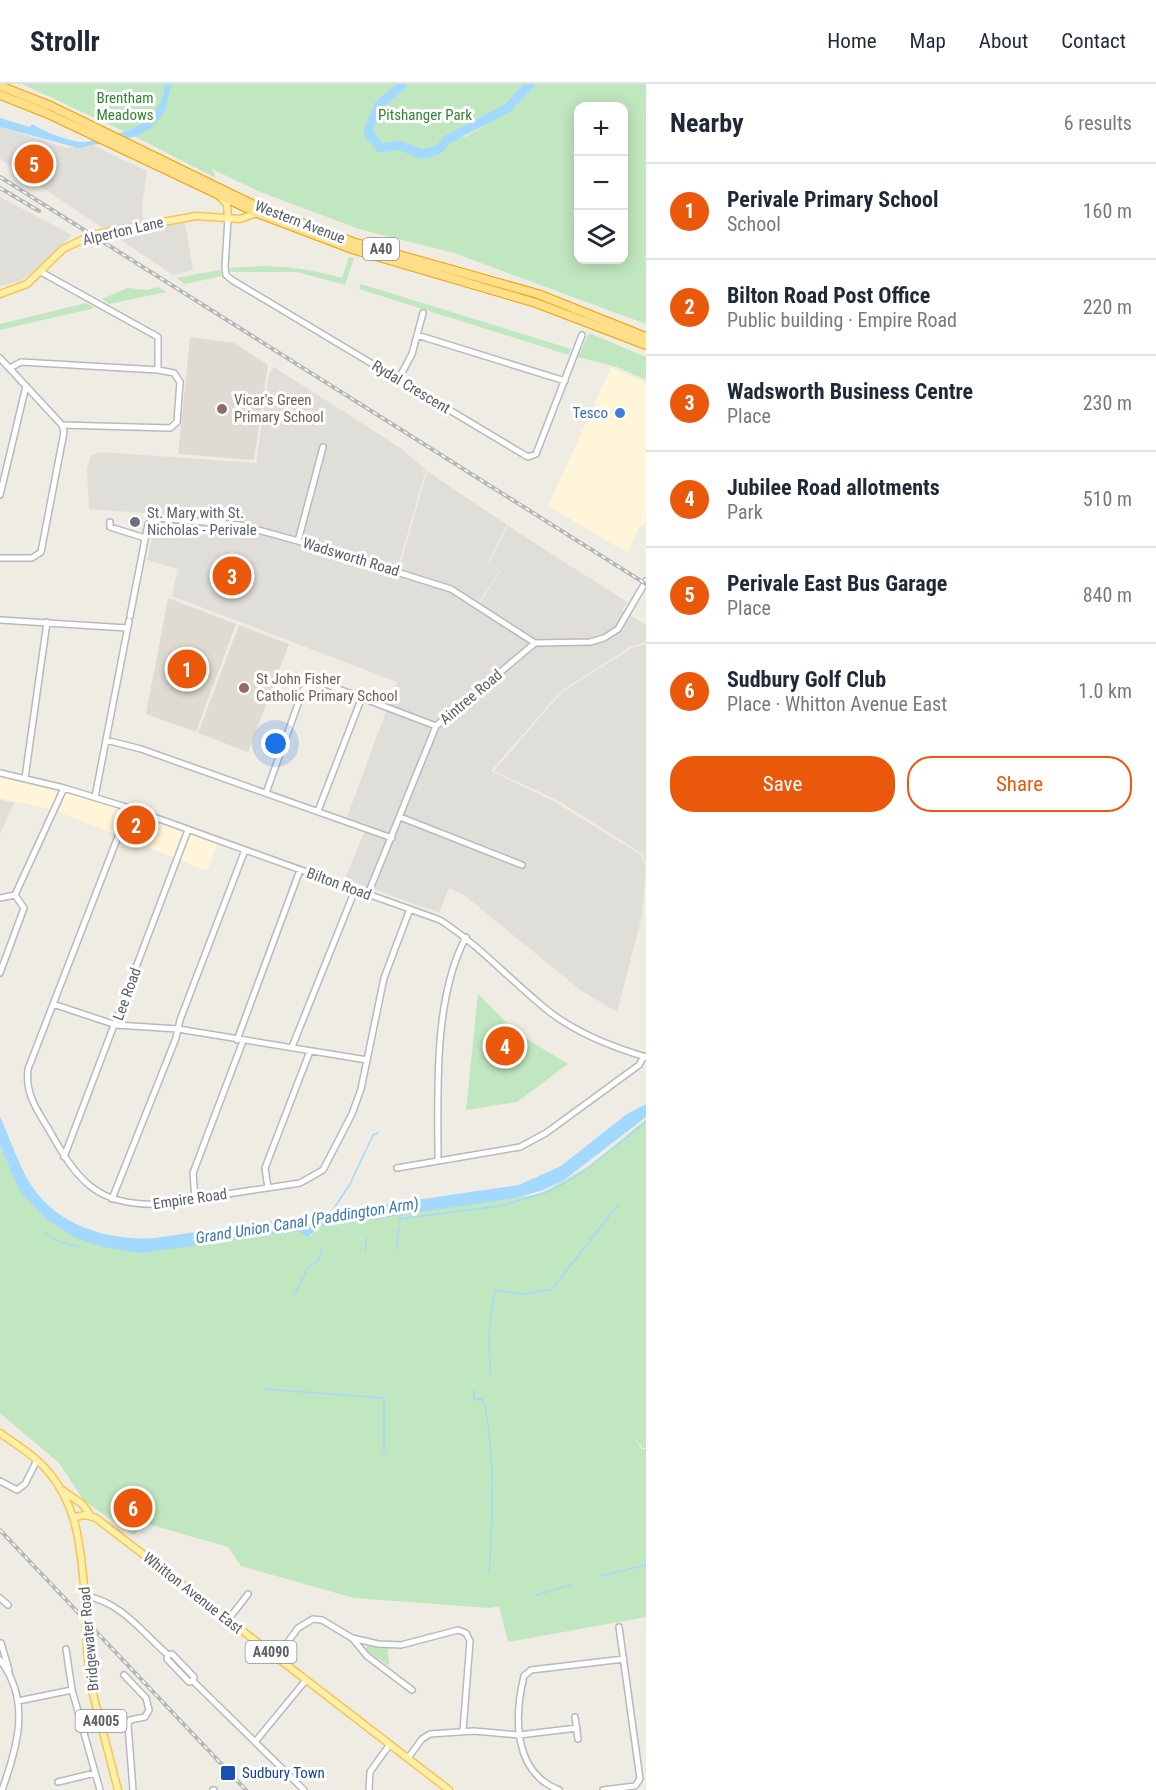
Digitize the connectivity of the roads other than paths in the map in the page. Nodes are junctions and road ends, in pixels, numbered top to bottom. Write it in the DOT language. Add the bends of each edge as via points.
graph roads {
  1 [pos="0,86"];
  2 [pos="0,95"];
  3 [pos="84,127"];
  4 [pos="122,145"];
  5 [pos="220,197"];
  6 [pos="257,213"];
  7 [pos="228,218"];
  8 [pos="41,272"];
  9 [pos="0,294"];
  10 [pos="423,312"];
  11 [pos="417,335"];
  12 [pos="582,335"];
  13 [pos="646,337"];
  14 [pos="646,347"];
  15 [pos="0,358"];
  16 [pos="10,368"];
  17 [pos="158,370"];
  18 [pos="398,380"];
  19 [pos="565,381"];
  20 [pos="26,386"];
  21 [pos="62,425"];
  22 [pos="322,447"];
  23 [pos="0,495"];
  24 [pos="110,522"];
  25 [pos="145,538"];
  26 [pos="298,541"];
  27 [pos="0,558"];
  28 [pos="646,581"];
  29 [pos="0,620"];
  30 [pos="47,622"];
  31 [pos="127,628"];
  32 [pos="535,643"];
  33 [pos="362,697"];
  34 [pos="436,726"];
  35 [pos="106,740"];
  36 [pos="0,774"];
  37 [pos="25,778"];
  38 [pos="64,788"];
  39 [pos="266,793"];
  40 [pos="94,797"];
  41 [pos="129,808"];
  42 [pos="318,811"];
  43 [pos="400,817"];
  44 [pos="188,830"];
  45 [pos="392,838"];
  46 [pos="245,850"];
  47 [pos="522,865"];
  48 [pos="300,870"];
  49 [pos="355,890"];
  50 [pos="368,894"];
  51 [pos="15,895"];
  52 [pos="0,898"];
  53 [pos="410,909"];
  54 [pos="466,937"];
  55 [pos="0,973"];
  56 [pos="53,1004"];
  57 [pos="116,1025"];
  58 [pos="178,1029"];
  59 [pos="240,1040"];
  60 [pos="292,1047"];
  61 [pos="310,1051"];
  62 [pos="645,1056"];
  63 [pos="367,1060"];
  64 [pos="64,1157"];
  65 [pos="438,1160"];
  66 [pos="397,1168"];
  67 [pos="268,1188"];
  68 [pos="195,1198"];
  69 [pos="112,1199"];
  70 [pos="0,1433"];
  71 [pos="37,1460"];
  72 [pos="0,1481"];
  73 [pos="61,1490"];
  74 [pos="91,1516"];
  75 [pos="75,1517"];
  76 [pos="248,1594"];
  77 [pos="85,1597"];
  78 [pos="0,1598"];
  79 [pos="8,1605"];
  80 [pos="228,1620"];
  81 [pos="619,1627"];
  82 [pos="352,1638"];
  83 [pos="1,1643"];
  84 [pos="66,1649"];
  85 [pos="277,1657"];
  86 [pos="624,1659"];
  87 [pos="0,1660"];
  88 [pos="9,1672"];
  89 [pos="124,1675"];
  90 [pos="306,1680"];
  91 [pos="72,1690"];
  92 [pos="412,1690"];
  93 [pos="18,1701"];
  94 [pos="575,1717"];
  95 [pos="577,1728"];
  96 [pos="463,1731"];
  97 [pos="519,1735"];
  98 [pos="578,1739"];
  99 [pos="255,1742"];
  100 [pos="390,1744"];
  101 [pos="408,1758"];
  102 [pos="95,1773"];
  103 [pos="58,1782"];
  104 [pos="615,1789"];
  105 [pos="2,1790"];
  106 [pos="100,1790"];
  107 [pos="118,1790"];
  108 [pos="133,1790"];
  109 [pos="304,1790"];
  110 [pos="369,1790"];
  111 [pos="449,1790"];
  112 [pos="559,1790"];
  113 [pos="603,1790"];
  1 -- 3 [label="highway, Western Avenue / A40"];
  2 -- 3 [label="highway, Western Avenue / A40"];
  3 -- 4 [label="highway, Western Avenue / A40"];
  4 -- 5 [label="highway, Western Avenue / A40"];
  4 -- 13 [label="highway, Western Avenue / A40" via="273,212 353,242 538,294"];
  5 -- 6 [label="highway, Western Avenue / A40"];
  5 -- 7 [label="main road" via="227,204"];
  6 -- 7 [label="main road, Alperton Lane" via="240,219"];
  6 -- 14 [label="highway, Western Avenue / A40" via="352,249 536,303"];
  7 -- 8 [label="main road, Alperton Lane" via="196,216 92,235 63,249"];
  7 -- 18 [label="street, Rydal Crescent" via="226,275"];
  8 -- 9 [label="main road, Alperton Lane" via="19,289"];
  8 -- 17 [label="street" via="158,337"];
  10 -- 11 [label="street"];
  11 -- 18 [label="street"];
  11 -- 19 [label="street"];
  12 -- 19 [label="street, Rydal Crescent"];
  15 -- 16 [label="street"];
  16 -- 17 [label="street" via="21,362"];
  16 -- 20 [label="street"];
  17 -- 21 [label="street" via="174,374 180,382 175,427"];
  18 -- 19 [label="street, Rydal Crescent" via="533,457"];
  20 -- 21 [label="street"];
  20 -- 23 [label="street"];
  21 -- 27 [label="street" via="64,435 41,552 32,558"];
  22 -- 26 [label="street"];
  24 -- 25 [label="street" via="110,527 117,531"];
  25 -- 26 [label="street, Wadsworth Road" via="151,520 240,525"];
  25 -- 31 [label="street"];
  26 -- 32 [label="street, Wadsworth Road" via="451,589"];
  28 -- 32 [label="street" via="618,629 604,638"];
  29 -- 30 [label="street"];
  30 -- 31 [label="street"];
  30 -- 37 [label="street"];
  31 -- 35 [label="street"];
  32 -- 34 [label="street, Aintree Road"];
  33 -- 34 [label="street"];
  33 -- 39 [label="street" via="320,682 303,690"];
  33 -- 42 [label="street"];
  34 -- 43 [label="street, Aintree Road"];
  35 -- 39 [label="street"];
  35 -- 40 [label="street"];
  36 -- 37 [label="street, Bilton Road"];
  37 -- 38 [label="street, Bilton Road"];
  38 -- 40 [label="street, Bilton Road"];
  38 -- 51 [label="street"];
  39 -- 42 [label="street"];
  40 -- 41 [label="street, Bilton Road"];
  41 -- 44 [label="street, Bilton Road"];
  41 -- 56 [label="street, Empire Road"];
  42 -- 45 [label="street"];
  43 -- 45 [label="street, Aintree Road"];
  43 -- 47 [label="street"];
  44 -- 46 [label="street, Bilton Road"];
  44 -- 57 [label="street, Lee Road"];
  45 -- 50 [label="street, Aintree Road"];
  46 -- 48 [label="street, Bilton Road"];
  46 -- 58 [label="street"];
  48 -- 49 [label="street, Bilton Road"];
  48 -- 59 [label="street"];
  49 -- 50 [label="street, Bilton Road"];
  49 -- 60 [label="street"];
  50 -- 53 [label="street, Bilton Road"];
  51 -- 52 [label="street"];
  51 -- 55 [label="street" via="24,908"];
  53 -- 54 [label="street, Bilton Road" via="440,920"];
  53 -- 63 [label="street, Empire Road" via="384,978"];
  54 -- 62 [label="street, Bilton Road" via="548,1011 584,1033"];
  54 -- 65 [label="street" via="454,968 444,1016"];
  56 -- 57 [label="street"];
  56 -- 64 [label="street, Empire Road" via="26,1082"];
  57 -- 58 [label="street"];
  57 -- 64 [label="street, Lee Road"];
  58 -- 59 [label="street"];
  58 -- 69 [label="street"];
  59 -- 60 [label="street"];
  59 -- 68 [label="street" via="193,1173"];
  60 -- 61 [label="street"];
  61 -- 63 [label="street"];
  61 -- 67 [label="street" via="265,1168"];
  62 -- 65 [label="street" via="639,1065 531,1142 500,1152"];
  63 -- 67 [label="street, Empire Road" via="356,1104 325,1167 306,1181"];
  64 -- 69 [label="street, Empire Road" via="83,1182"];
  65 -- 66 [label="street"];
  67 -- 68 [label="street, Empire Road"];
  68 -- 69 [label="street, Empire Road" via="150,1204"];
  70 -- 71 [label="main road, Bridgewater Road / A4005"];
  71 -- 72 [label="street" via="25,1484 17,1490"];
  71 -- 73 [label="main road, Bridgewater Road / A4005"];
  73 -- 74 [label="main road, Bridgewater Road / A4005" via="82,1504"];
  73 -- 75 [label="main road, Bridgewater Road / A4005"];
  74 -- 75 [label="main road"];
  74 -- 80 [label="main road, Whitton Avenue East / A4090"];
  75 -- 77 [label="main road, Bridgewater Road / A4005"];
  76 -- 80 [label="street"];
  77 -- 99 [label="street" via="102,1598 114,1604 168,1655 172,1654"];
  77 -- 107 [label="main road, Bridgewater Road / A4005, bridge" via="91,1686"];
  78 -- 79 [label="street"];
  80 -- 85 [label="main road, Whitton Avenue East / A4090"];
  81 -- 86 [label="street"];
  82 -- 85 [label="street" via="322,1620 313,1619 298,1629"];
  82 -- 92 [label="street" via="367,1656"];
  82 -- 96 [label="street" via="401,1645 458,1630 466,1634 470,1641"];
  83 -- 88 [label="street"];
  84 -- 91 [label="street"];
  85 -- 90 [label="main road, Whitton Avenue East / A4090"];
  86 -- 97 [label="street" via="527,1672"];
  86 -- 104 [label="street" via="638,1783"];
  87 -- 88 [label="street"];
  88 -- 93 [label="street"];
  89 -- 108 [label="street" via="146,1698 149,1710 145,1717 130,1720 128,1725"];
  90 -- 99 [label="street"];
  90 -- 100 [label="main road, Whitton Avenue East / A4090"];
  91 -- 93 [label="street"];
  91 -- 102 [label="street"];
  93 -- 105 [label="street" via="19,1734"];
  94 -- 95 [label="street"];
  95 -- 97 [label="street"];
  95 -- 98 [label="street"];
  96 -- 97 [label="street"];
  96 -- 101 [label="street" via="426,1736"];
  97 -- 112 [label="street" via="524,1757 534,1774"];
  99 -- 109 [label="street"];
  100 -- 101 [label="main road, Whitton Avenue East / A4090"];
  100 -- 110 [label="street" via="370,1773"];
  101 -- 111 [label="main road, Whitton Avenue East / A4090"];
  102 -- 103 [label="street"];
  102 -- 106 [label="street"];
  104 -- 113 [label="street"];
}
